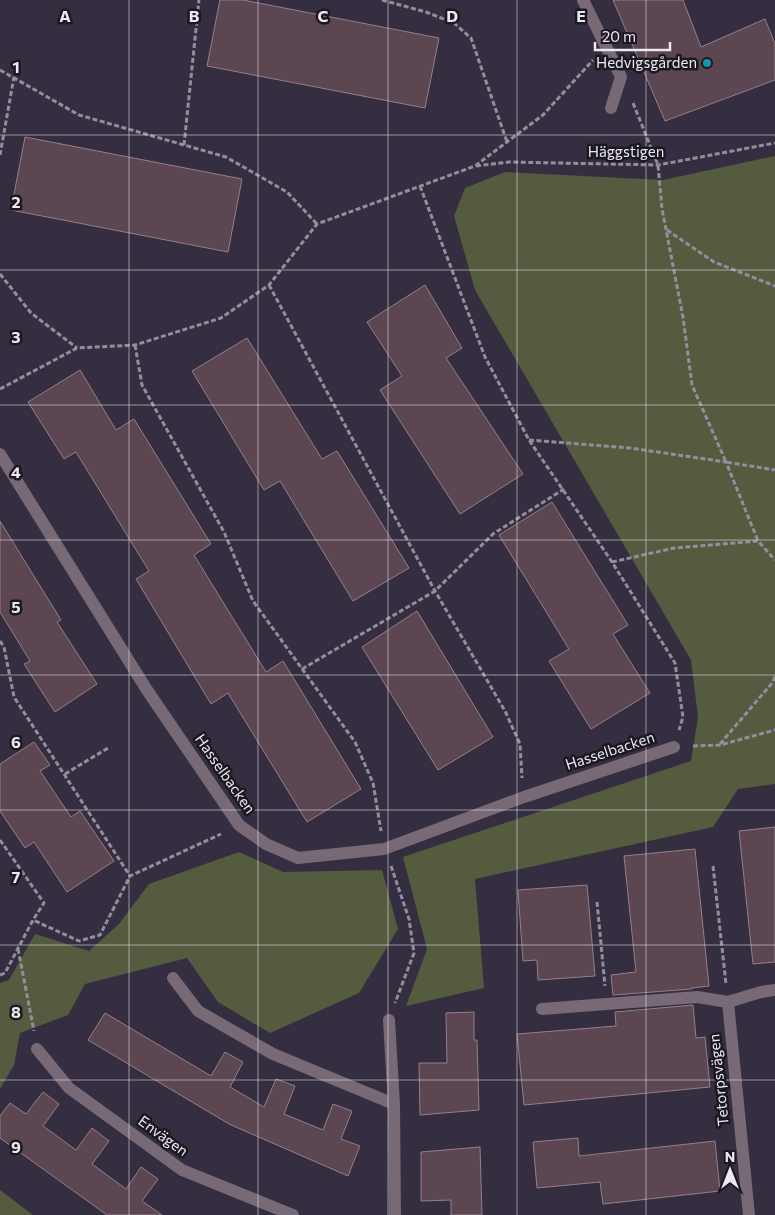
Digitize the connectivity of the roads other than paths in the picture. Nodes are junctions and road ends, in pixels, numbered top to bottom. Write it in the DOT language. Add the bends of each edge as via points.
graph roads {
  1 [pos="584,0"];
  2 [pos="611,108"];
  3 [pos="0,454"];
  4 [pos="674,747"];
  5 [pos="173,978"];
  6 [pos="775,990"];
  7 [pos="728,1002"];
  8 [pos="542,1009"];
  9 [pos="389,1020"];
  10 [pos="37,1049"];
  11 [pos="394,1104"];
  12 [pos="293,1215"];
  13 [pos="395,1215"];
  14 [pos="749,1215"];
  1 -- 2 [label="street" via="621,78"];
  3 -- 4 [label="street, Hasselbacken" via="147,690 239,825 266,844 298,858 384,849 524,796"];
  5 -- 11 [label="street" via="198,1011 273,1054"];
  6 -- 7 [label="street"];
  7 -- 8 [label="street" via="697,996"];
  7 -- 14 [label="street, Tetorpsvägen"];
  9 -- 11 [label="street"];
  10 -- 12 [label="street, Envägen" via="69,1088 182,1170"];
  11 -- 13 [label="street"];
}
